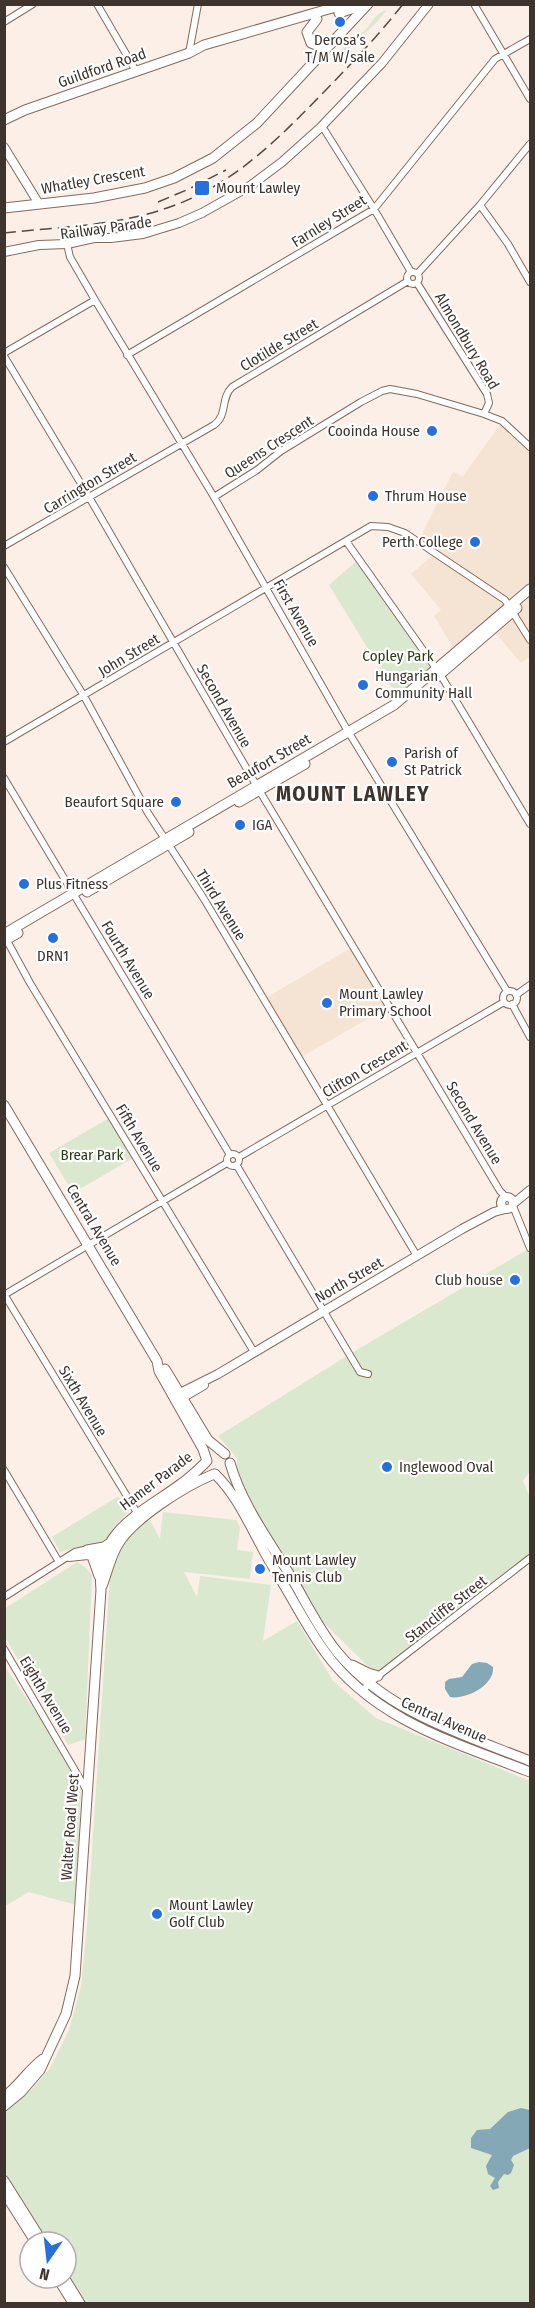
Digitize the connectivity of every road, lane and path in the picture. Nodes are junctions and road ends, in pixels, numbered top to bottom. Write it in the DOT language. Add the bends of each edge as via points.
graph roads {
  1 [pos="33,4"];
  2 [pos="97,4"];
  3 [pos="198,4"];
  4 [pos="346,4"];
  5 [pos="368,4"];
  6 [pos="376,4"];
  7 [pos="429,4"];
  8 [pos="474,4"];
  9 [pos="317,19"];
  10 [pos="4,22"];
  11 [pos="336,39"];
  12 [pos="531,39"];
  13 [pos="189,53"];
  14 [pos="504,54"];
  15 [pos="136,72"];
  16 [pos="531,99"];
  17 [pos="25,110"];
  18 [pos="270,110"];
  19 [pos="4,114"];
  20 [pos="4,120"];
  21 [pos="321,127"];
  22 [pos="531,144"];
  23 [pos="4,147"];
  24 [pos="39,204"];
  25 [pos="480,206"];
  26 [pos="4,208"];
  27 [pos="374,209"];
  28 [pos="68,247"];
  29 [pos="4,254"];
  30 [pos="414,273"];
  31 [pos="408,281"];
  32 [pos="531,282"];
  33 [pos="417,283"];
  34 [pos="95,300"];
  35 [pos="4,354"];
  36 [pos="127,355"];
  37 [pos="484,414"];
  38 [pos="182,443"];
  39 [pos="531,447"];
  40 [pos="89,497"];
  41 [pos="214,497"];
  42 [pos="346,541"];
  43 [pos="7,546"];
  44 [pos="4,553"];
  45 [pos="4,567"];
  46 [pos="266,588"];
  47 [pos="531,589"];
  48 [pos="531,597"];
  49 [pos="512,604"];
  50 [pos="531,639"];
  51 [pos="174,643"];
  52 [pos="438,672"];
  53 [pos="84,696"];
  54 [pos="351,735"];
  55 [pos="4,742"];
  56 [pos="4,778"];
  57 [pos="257,788"];
  58 [pos="531,824"];
  59 [pos="166,842"];
  60 [pos="74,896"];
  61 [pos="5,938"];
  62 [pos="531,985"];
  63 [pos="507,991"];
  64 [pos="516,995"];
  65 [pos="504,1002"];
  66 [pos="512,1004"];
  67 [pos="531,1037"];
  68 [pos="417,1052"];
  69 [pos="4,1105"];
  70 [pos="328,1105"];
  71 [pos="230,1155"];
  72 [pos="238,1157"];
  73 [pos="227,1163"];
  74 [pos="237,1166"];
  75 [pos="527,1193"];
  76 [pos="162,1202"];
  77 [pos="506,1202"];
  78 [pos="89,1245"];
  79 [pos="531,1248"];
  80 [pos="417,1256"];
  81 [pos="5,1295"];
  82 [pos="324,1310"];
  83 [pos="254,1352"];
  84 [pos="368,1374"];
  85 [pos="179,1397"];
  86 [pos="225,1454"];
  87 [pos="206,1461"];
  88 [pos="230,1463"];
  89 [pos="4,1470"];
  90 [pos="215,1474"];
  91 [pos="139,1516"];
  92 [pos="110,1543"];
  93 [pos="89,1553"];
  94 [pos="107,1558"];
  95 [pos="62,1560"];
  96 [pos="531,1560"];
  97 [pos="288,1572"];
  98 [pos="99,1576"];
  99 [pos="283,1584"];
  100 [pos="101,1590"];
  101 [pos="4,1597"];
  102 [pos="4,1649"];
  103 [pos="345,1660"];
  104 [pos="382,1675"];
  105 [pos="367,1689"];
  106 [pos="384,1696"];
  107 [pos="66,1753"];
  108 [pos="531,1761"];
  109 [pos="90,1770"];
  110 [pos="531,1772"];
  111 [pos="88,1794"];
  112 [pos="43,2060"];
  113 [pos="4,2097"];
  114 [pos="4,2106"];
  115 [pos="4,2180"];
  116 [pos="4,2193"];
  117 [pos="27,2230"];
  118 [pos="35,2230"];
  119 [pos="64,2290"];
  120 [pos="72,2290"];
  121 [pos="73,2304"];
  122 [pos="81,2304"];
  1 -- 10 [label="street"];
  2 -- 15 [label="street"];
  3 -- 13 [label="street"];
  4 -- 13 [label="main road, Guildford Road" via="204,45"];
  5 -- 9 [label="main road, Guildford Road"];
  5 -- 11 [label="main road, Whatley Crescent"];
  6 -- 18 [label="main road, Whatley Crescent"];
  7 -- 21 [label="street, Railway Parade" via="382,63"];
  8 -- 14 [label="street"];
  9 -- 11 [label="main road" via="308,32 311,43 322,47"];
  9 -- 13 [label="main road, Guildford Road"];
  11 -- 18 [label="main road, Whatley Crescent"];
  12 -- 14 [label="street, Farnley Street"];
  13 -- 15 [label="main road, Guildford Road"];
  14 -- 16 [label="street"];
  14 -- 27 [label="street, Farnley Street" via="495,59"];
  15 -- 17 [label="main road, Guildford Road"];
  17 -- 19 [label="main road, Guildford Road"];
  17 -- 20 [label="main road, Guildford Road"];
  18 -- 24 [label="main road, Whatley Crescent" via="237,141 174,178 121,193"];
  21 -- 27 [label="street"];
  21 -- 28 [label="street, Railway Parade" via="250,186 202,213 143,234 94,238"];
  22 -- 25 [label="street"];
  23 -- 24 [label="main road"];
  24 -- 26 [label="main road, Whatley Crescent"];
  25 -- 30 [label="street"];
  25 -- 32 [label="street"];
  27 -- 30 [label="street"];
  27 -- 36 [label="street, Farnley Street"];
  28 -- 29 [label="street, Railway Parade" via="39,245"];
  28 -- 34 [label="street, First Avenue"];
  30 -- 31 [label="street" via="408,275"];
  30 -- 33 [label="street" via="419,278"];
  31 -- 33 [label="street"];
  31 -- 38 [label="street, Clotilde Street" via="231,387 219,421"];
  33 -- 37 [label="street, Almondbury Road" via="487,394 489,403"];
  34 -- 35 [label="street"];
  34 -- 36 [label="street, First Avenue"];
  35 -- 40 [label="street, Second Avenue"];
  36 -- 38 [label="street, First Avenue"];
  37 -- 39 [label="street, Queens Crescent" via="502,422"];
  37 -- 41 [label="street, Queens Crescent" via="398,389 382,391 281,451"];
  38 -- 40 [label="street, Carrington Street"];
  38 -- 41 [label="street, First Avenue"];
  40 -- 43 [label="street, Carrington Street"];
  40 -- 51 [label="street, Second Avenue"];
  41 -- 46 [label="street, First Avenue"];
  42 -- 46 [label="street, John Street"];
  42 -- 49 [label="street, John Street" via="371,526 388,527"];
  42 -- 52 [label="street"];
  43 -- 44 [label="street, Carrington Street"];
  45 -- 53 [label="street, Third Avenue"];
  46 -- 51 [label="street, John Street"];
  46 -- 54 [label="street, First Avenue"];
  47 -- 49 [label="main road, Beaufort Street"];
  48 -- 49 [label="main road, Beaufort Street"];
  49 -- 50 [label="street"];
  49 -- 52 [label="main road, Beaufort Street"];
  51 -- 53 [label="street, John Street"];
  51 -- 57 [label="street, Second Avenue"];
  52 -- 54 [label="main road, Beaufort Street" via="399,709"];
  52 -- 58 [label="street"];
  53 -- 55 [label="street, John Street"];
  53 -- 59 [label="street, Third Avenue"];
  54 -- 57 [label="main road, Beaufort Street"];
  54 -- 63 [label="street, First Avenue"];
  56 -- 60 [label="street, Fourth Avenue"];
  57 -- 59 [label="main road, Beaufort Street"];
  57 -- 68 [label="street, Second Avenue"];
  59 -- 60 [label="main road, Beaufort Street"];
  59 -- 70 [label="street, Third Avenue"];
  60 -- 61 [label="main road, Beaufort Street"];
  60 -- 71 [label="street, Fourth Avenue"];
  61 -- 76 [label="street, Fifth Avenue"];
  62 -- 64 [label="street"];
  63 -- 64 [label="street"];
  63 -- 65 [label="street"];
  64 -- 66 [label="street"];
  65 -- 66 [label="street"];
  65 -- 68 [label="street, Clifton Crescent"];
  66 -- 67 [label="street"];
  68 -- 70 [label="street, Clifton Crescent"];
  68 -- 77 [label="street, Second Avenue"];
  69 -- 78 [label="main road, Central Avenue"];
  70 -- 72 [label="street, Clifton Crescent"];
  70 -- 80 [label="street, Third Avenue"];
  71 -- 72 [label="street"];
  71 -- 73 [label="street"];
  72 -- 74 [label="street"];
  73 -- 74 [label="street"];
  73 -- 76 [label="street"];
  74 -- 82 [label="street"];
  75 -- 77 [label="main road, North Street"];
  76 -- 78 [label="street"];
  76 -- 83 [label="street, Fifth Avenue"];
  77 -- 79 [label="street, Second Avenue"];
  77 -- 80 [label="main road, North Street"];
  78 -- 81 [label="street"];
  78 -- 85 [label="main road, Central Avenue" via="157,1361 159,1371"];
  80 -- 82 [label="main road, North Street"];
  81 -- 91 [label="street, Sixth Avenue"];
  82 -- 83 [label="main road, North Street"];
  82 -- 84 [label="street" via="360,1372"];
  83 -- 85 [label="main road, North Street"];
  85 -- 86 [label="main road, Central Avenue" via="208,1440"];
  85 -- 87 [label="main road, Central Avenue"];
  86 -- 87 [label="main road" via="214,1452"];
  86 -- 88 [label="main road"];
  87 -- 90 [label="main road"];
  87 -- 91 [label="main road, Hamer Parade"];
  88 -- 90 [label="main road" via="226,1472"];
  88 -- 97 [label="main road, Central Avenue" via="236,1484"];
  89 -- 95 [label="street"];
  90 -- 91 [label="main road, Hamer Parade"];
  90 -- 99 [label="main road, Central Avenue" via="236,1498"];
  91 -- 92 [label="main road, Hamer Parade" via="125,1523"];
  91 -- 94 [label="main road, Hamer Parade"];
  92 -- 93 [label="main road"];
  92 -- 94 [label="main road, Hamer Parade"];
  93 -- 94 [label="street"];
  93 -- 95 [label="street" via="75,1552"];
  93 -- 98 [label="main road"];
  94 -- 98 [label="main road, Walter Road West"];
  94 -- 100 [label="main road, Walter Road West"];
  95 -- 101 [label="street"];
  96 -- 104 [label="street, Stancliffe Street"];
  97 -- 99 [label="main road"];
  97 -- 103 [label="main road, Central Avenue" via="331,1644"];
  98 -- 100 [label="main road, Walter Road West"];
  99 -- 105 [label="main road, Central Avenue" via="325,1652"];
  100 -- 109 [label="main road, Walter Road West"];
  102 -- 107 [label="street, Eighth Avenue"];
  103 -- 104 [label="main road" via="368,1673"];
  103 -- 105 [label="main road, Central Avenue"];
  104 -- 105 [label="street, Stancliffe Street"];
  104 -- 106 [label="main road"];
  105 -- 106 [label="main road, Central Avenue"];
  105 -- 110 [label="main road, Central Avenue" via="391,1713 423,1730"];
  106 -- 108 [label="main road, Central Avenue" via="439,1725"];
  107 -- 109 [label="street, Eighth Avenue" via="78,1768"];
  107 -- 111 [label="street, Eighth Avenue"];
  109 -- 111 [label="main road, Walter Road West"];
  111 -- 112 [label="main road, Walter Road West" via="75,1976 62,2023"];
  112 -- 113 [label="main road, Walter Road West"];
  112 -- 114 [label="main road, Walter Road West" via="29,2084"];
  115 -- 118 [label="street"];
  116 -- 117 [label="street"];
  119 -- 121 [label="street"];
  120 -- 122 [label="street"];
}
